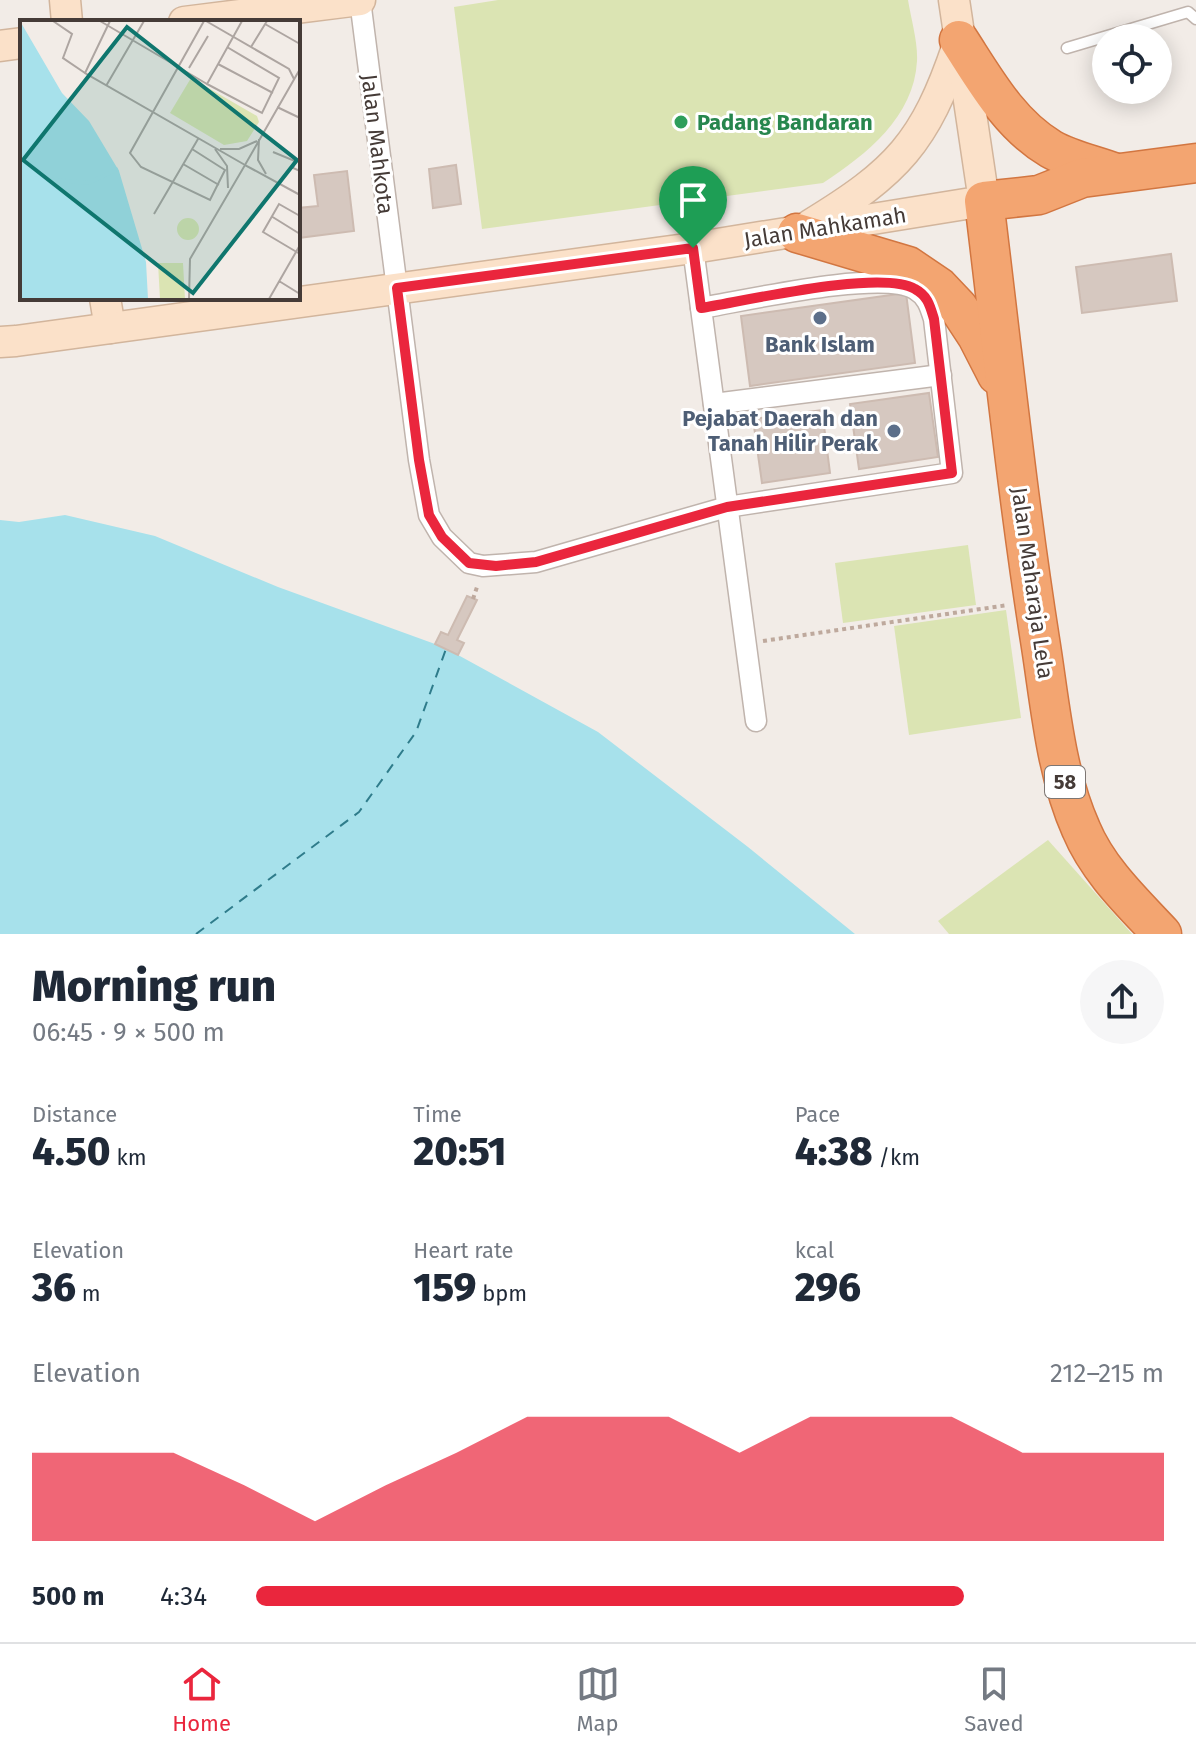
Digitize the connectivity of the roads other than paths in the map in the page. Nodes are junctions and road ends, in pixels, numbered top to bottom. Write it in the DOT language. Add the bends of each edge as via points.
graph roads {
  1 [pos="65,0"];
  2 [pos="360,0"];
  3 [pos="954,0"];
  4 [pos="1196,19"];
  5 [pos="67,20"];
  6 [pos="200,20"];
  7 [pos="959,40"];
  8 [pos="20,43"];
  9 [pos="0,46"];
  10 [pos="1067,48"];
  11 [pos="1196,163"];
  12 [pos="1118,173"];
  13 [pos="1196,187"];
  14 [pos="1039,195"];
  15 [pos="984,201"];
  16 [pos="797,233"];
  17 [pos="693,248"];
  18 [pos="397,288"];
  19 [pos="105,300"];
  20 [pos="701,308"];
  21 [pos="110,328"];
  22 [pos="0,342"];
  23 [pos="941,375"];
  24 [pos="1008,395"];
  25 [pos="714,404"];
  26 [pos="727,507"];
  27 [pos="756,721"];
  28 [pos="1162,934"];
  1 -- 5 [label="main road"];
  2 -- 6 [label="main road"];
  2 -- 18 [label="street, Jalan Mahkota"];
  3 -- 7 [label="main road"];
  4 -- 10 [label="lane" via="1188,12"];
  7 -- 12 [label="highway" via="1025,130 1053,150"];
  7 -- 15 [label="main road"];
  7 -- 16 [label="main road" via="943,88 907,151 854,198"];
  8 -- 9 [label="main road"];
  11 -- 12 [label="highway"];
  12 -- 14 [label="highway" via="1082,178"];
  13 -- 14 [label="highway" via="1082,202"];
  14 -- 15 [label="highway"];
  15 -- 16 [label="main road, Jalan Mahkamah"];
  15 -- 24 [label="highway, Jalan Maharaja Lela / 58"];
  16 -- 17 [label="main road, Jalan Mahkamah"];
  16 -- 24 [label="highway" via="908,266 939,287 977,336"];
  17 -- 18 [label="main road, Jalan Mahkamah"];
  17 -- 20 [label="street"];
  18 -- 21 [label="main road, Jalan Mahkamah"];
  18 -- 26 [label="street, Jalan Mahkota" via="429,515 442,537 469,563 536,562"];
  19 -- 21 [label="main road"];
  20 -- 23 [label="street" via="851,283 899,282 928,300"];
  20 -- 25 [label="street"];
  21 -- 22 [label="main road, Jalan Mahkamah"];
  23 -- 25 [label="street"];
  23 -- 26 [label="street" via="952,473"];
  24 -- 28 [label="highway, Jalan Maharaja Lela / 58" via="1034,601 1069,797 1100,863"];
  25 -- 26 [label="street"];
  26 -- 27 [label="street"];
}
